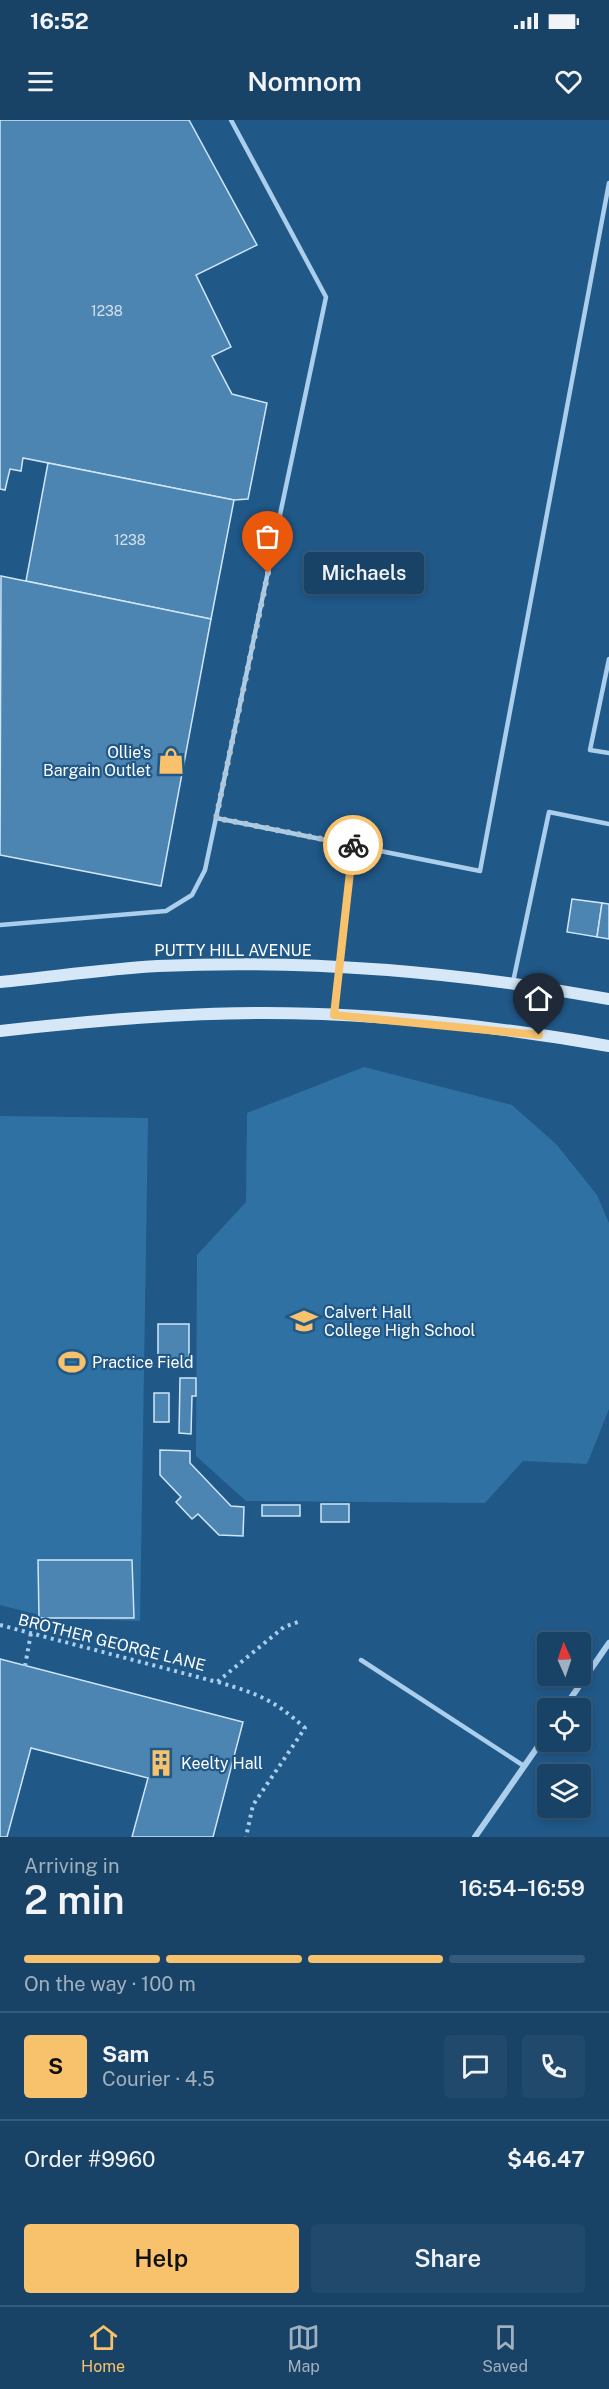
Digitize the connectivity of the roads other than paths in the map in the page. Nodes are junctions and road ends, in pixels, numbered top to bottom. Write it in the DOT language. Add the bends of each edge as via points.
graph roads {
  1 [pos="231,120"];
  2 [pos="609,183"];
  3 [pos="609,660"];
  4 [pos="609,753"];
  5 [pos="216,818"];
  6 [pos="609,824"];
  7 [pos="354,846"];
  8 [pos="0,925"];
  9 [pos="340,967"];
  10 [pos="0,982"];
  11 [pos="513,982"];
  12 [pos="609,999"];
  13 [pos="334,1015"];
  14 [pos="0,1031"];
  15 [pos="609,1046"];
  16 [pos="608,1648"];
  17 [pos="361,1660"];
  18 [pos="571,1698"];
  19 [pos="537,1748"];
  20 [pos="524,1766"];
  21 [pos="475,1837"];
  1 -- 5 [label="lane" via="326,297"];
  2 -- 7 [label="lane" via="480,871"];
  3 -- 4 [label="lane" via="590,750"];
  5 -- 7 [label="lane"];
  5 -- 8 [label="lane" via="205,870 192,896 166,911"];
  6 -- 11 [label="lane" via="549,812"];
  7 -- 9 [label="lane"];
  9 -- 10 [label="street, PUTTY HILL AVENUE" via="157,966"];
  9 -- 11 [label="street, PUTTY HILL AVENUE"];
  9 -- 13 [label="lane"];
  11 -- 12 [label="street, PUTTY HILL AVENUE"];
  13 -- 14 [label="street" via="179,1015"];
  13 -- 15 [label="street" via="463,1026"];
  16 -- 18 [label="street"];
  17 -- 20 [label="lane"];
  19 -- 20 [label="street"];
  20 -- 21 [label="street"];
}
